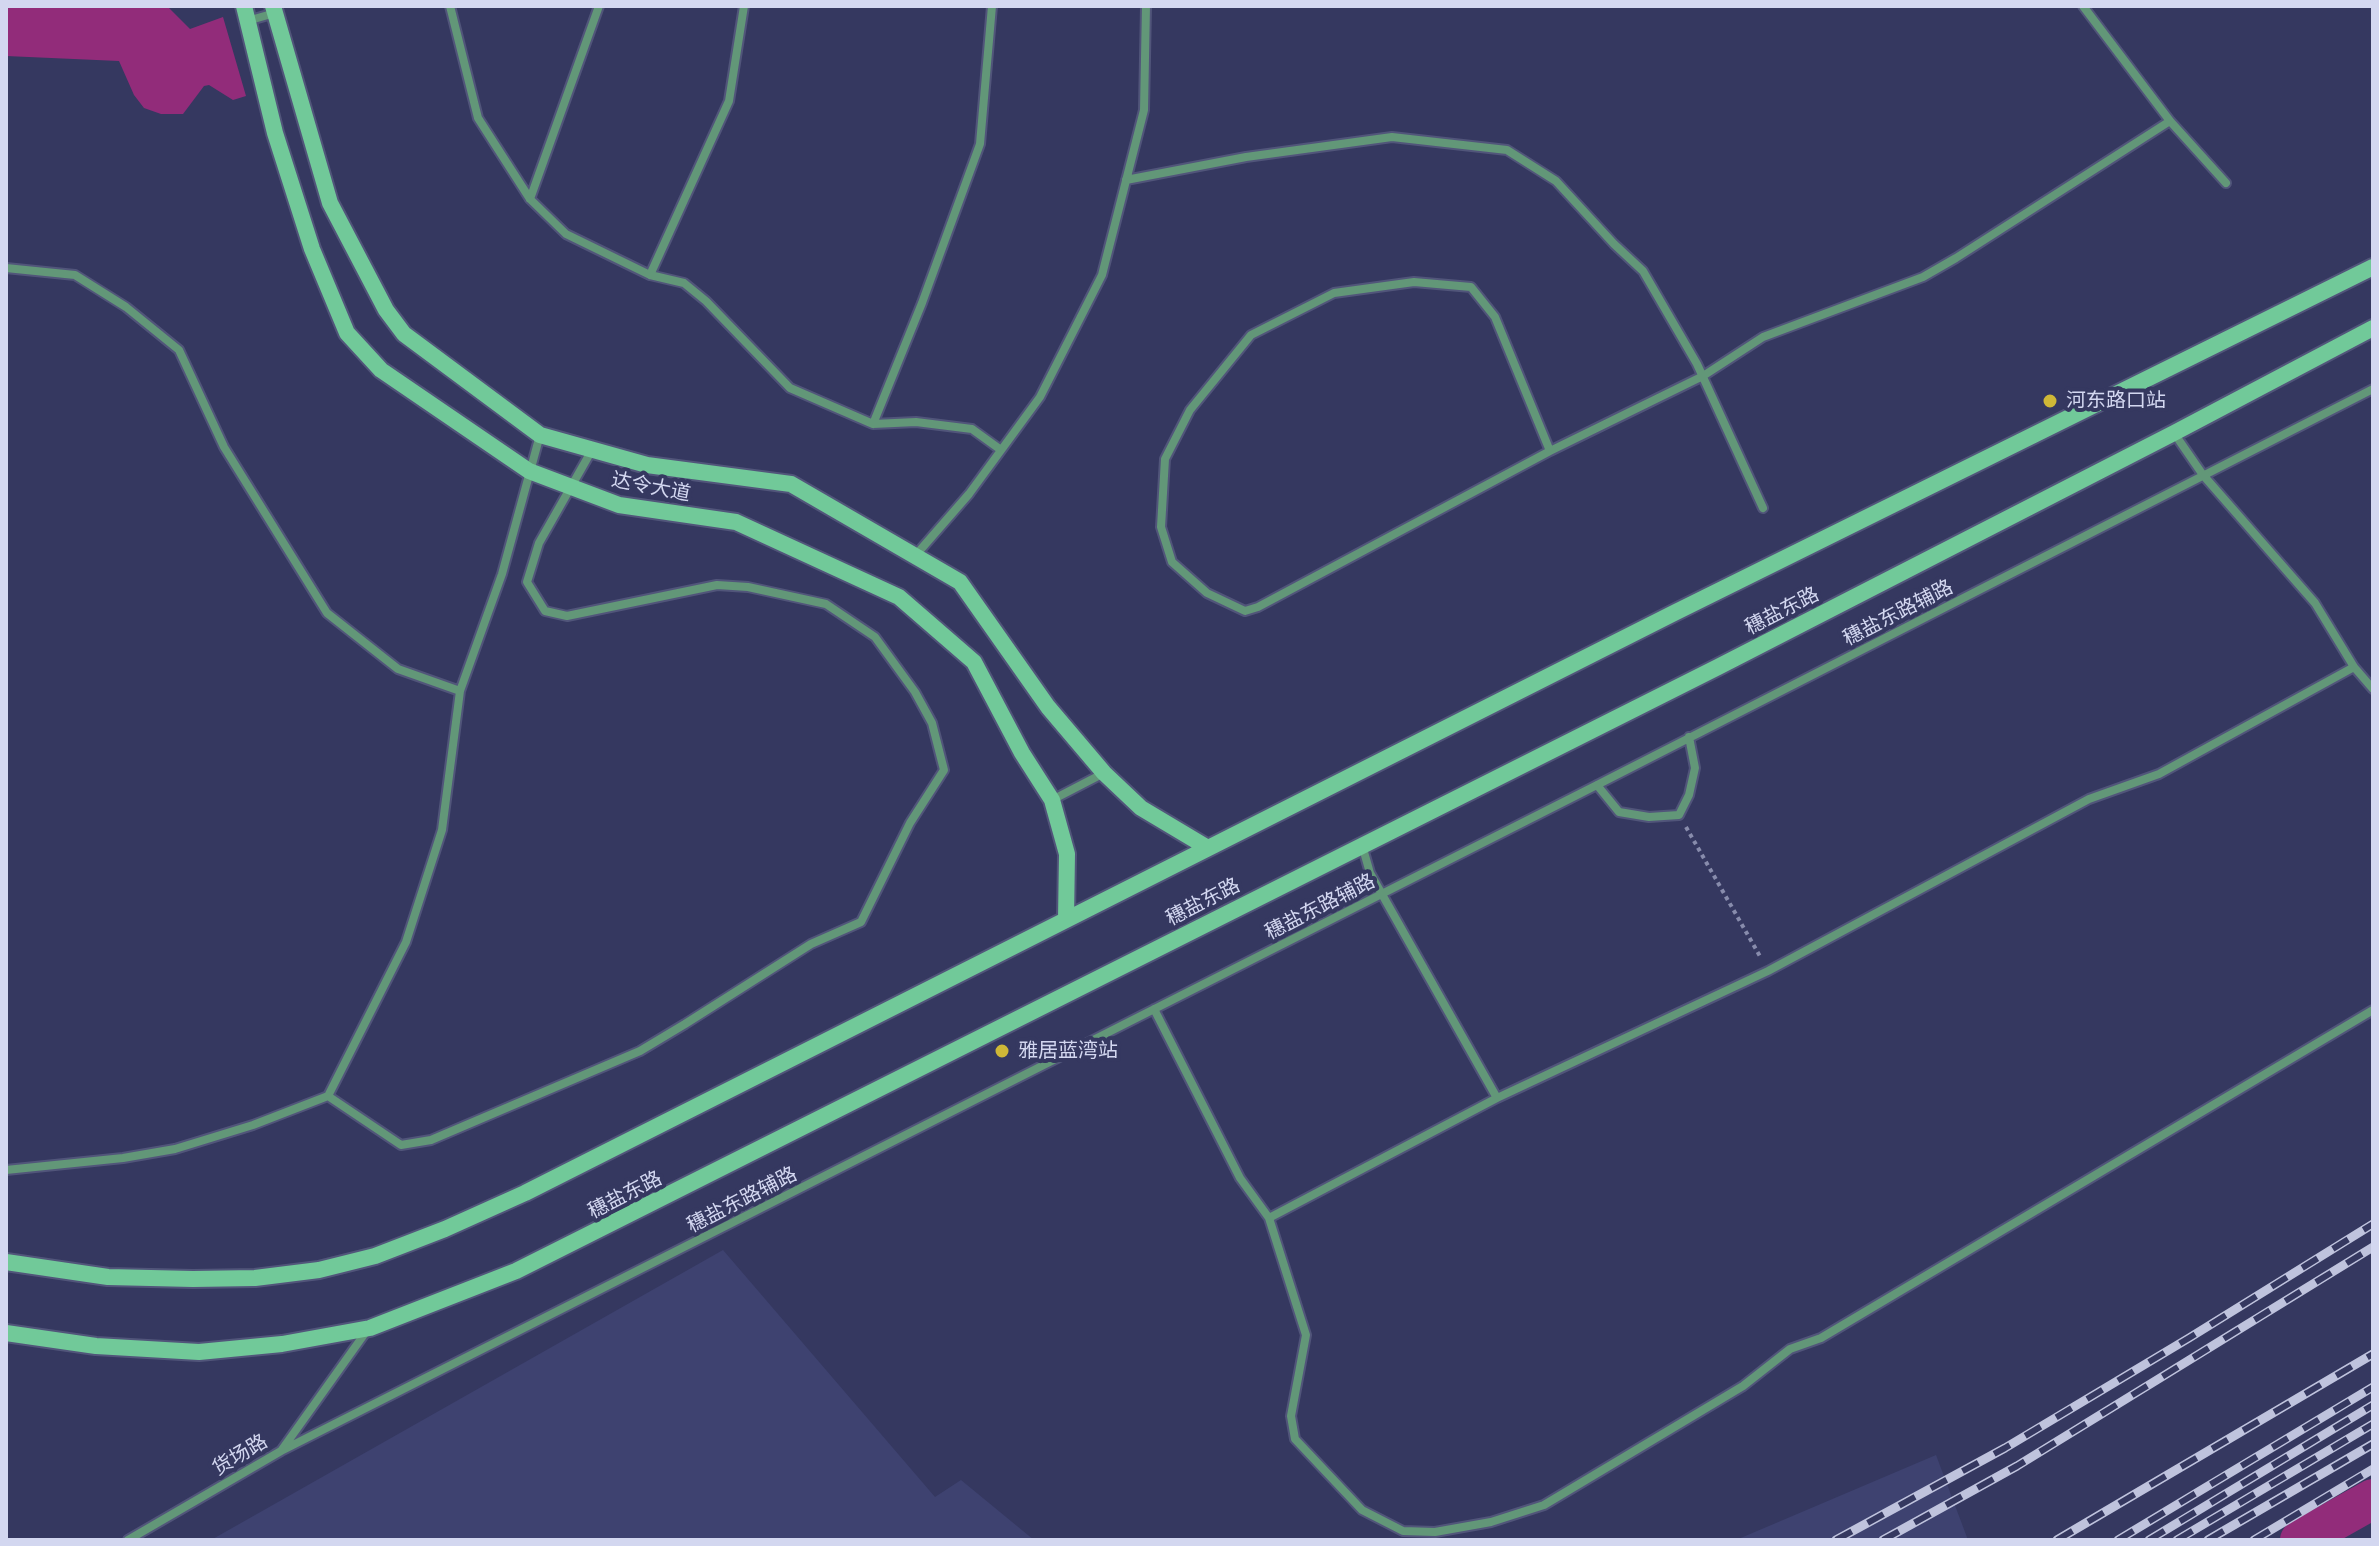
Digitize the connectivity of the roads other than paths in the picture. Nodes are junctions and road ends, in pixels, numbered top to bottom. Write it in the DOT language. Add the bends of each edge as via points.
graph roads {
  1 [pos="450,6"];
  2 [pos="599,6"];
  3 [pos="744,6"];
  4 [pos="992,6"];
  5 [pos="1146,6"];
  6 [pos="2083,6"];
  7 [pos="274,10"];
  8 [pos="245,13"];
  9 [pos="2170,121"];
  10 [pos="1126,180"];
  11 [pos="2226,183"];
  12 [pos="530,199"];
  13 [pos="2373,267"];
  14 [pos="6,268"];
  15 [pos="650,275"];
  16 [pos="2373,328"];
  17 [pos="1703,376"];
  18 [pos="2373,389"];
  19 [pos="873,424"];
  20 [pos="2174,433"];
  21 [pos="540,435"];
  22 [pos="592,450"];
  23 [pos="1001,450"];
  24 [pos="1550,451"];
  25 [pos="529,471"];
  26 [pos="2203,475"];
  27 [pos="570,487"];
  28 [pos="1763,508"];
  29 [pos="915,556"];
  30 [pos="2354,667"];
  31 [pos="2373,689"];
  32 [pos="460,691"];
  33 [pos="1689,737"];
  34 [pos="1104,773"];
  35 [pos="1597,785"];
  36 [pos="1052,800"];
  37 [pos="1362,845"];
  38 [pos="1208,848"];
  39 [pos="1381,894"];
  40 [pos="1066,919"];
  41 [pos="1154,1009"];
  42 [pos="2373,1010"];
  43 [pos="328,1096"];
  44 [pos="1497,1098"];
  45 [pos="6,1170"];
  46 [pos="1269,1218"];
  47 [pos="6,1262"];
  48 [pos="370,1328"];
  49 [pos="6,1333"];
  50 [pos="281,1451"];
  51 [pos="128,1540"];
  1 -- 12 [label="street" via="478,118"];
  2 -- 12 [label="street"];
  3 -- 15 [label="street" via="729,101"];
  4 -- 19 [label="street" via="980,144"];
  5 -- 10 [label="street" via="1144,110"];
  6 -- 9 [label="street"];
  7 -- 8 [label="street"];
  7 -- 21 [label="main road, 达令大道" via="330,203 386,310 404,334"];
  8 -- 25 [label="main road, 达令大道" via="275,133 312,249 347,333 381,370"];
  9 -- 11 [label="street"];
  9 -- 17 [label="street" via="1923,277 1763,337"];
  10 -- 17 [label="street" via="1392,137 1507,150 1556,181 1643,271"];
  10 -- 23 [label="street" via="1102,275 1040,397"];
  12 -- 15 [label="street" via="566,234"];
  13 -- 38 [label="main road"];
  14 -- 32 [label="street" via="75,275 179,350 224,447 327,613 398,669"];
  15 -- 19 [label="street" via="684,283 790,388"];
  16 -- 20 [label="main road, 穗盐东路"];
  17 -- 24 [label="street"];
  17 -- 28 [label="street"];
  18 -- 26 [label="street, 穗盐东路辅路"];
  19 -- 23 [label="street" via="916,422 972,429"];
  20 -- 26 [label="street"];
  20 -- 37 [label="main road, 穗盐东路"];
  21 -- 22 [label="main road, 达令大道"];
  21 -- 25 [label="street"];
  22 -- 27 [label="street"];
  22 -- 29 [label="main road, 达令大道" via="647,465 791,484"];
  23 -- 29 [label="street"];
  24 -- 24 [label="street" via="1245,611 1207,593 1172,562 1161,527 1165,459 1190,410 1251,335 1334,293 1414,282 1471,287 1495,317"];
  25 -- 27 [label="main road, 达令大道"];
  25 -- 32 [label="street" via="502,574"];
  26 -- 30 [label="street" via="2315,603"];
  26 -- 33 [label="street, 穗盐东路辅路"];
  27 -- 36 [label="main road, 达令大道" via="619,505 736,522 899,597 974,662"];
  27 -- 43 [label="street" via="539,543 527,582 545,611 567,616 717,585 826,604 875,637 915,692 932,723 944,770 910,823 861,922 811,944 640,1051 416,1143 401,1145"];
  29 -- 34 [label="main road, 达令大道" via="960,582 1048,707"];
  30 -- 31 [label="street"];
  30 -- 44 [label="street" via="2159,774 2089,799 1768,971"];
  32 -- 43 [label="street" via="442,830 406,942"];
  33 -- 35 [label="street, 穗盐东路辅路"];
  33 -- 35 [label="street" via="1695,768 1679,815 1619,812"];
  34 -- 36 [label="street"];
  34 -- 38 [label="main road, 达令大道" via="1141,808"];
  35 -- 39 [label="street, 穗盐东路辅路"];
  36 -- 40 [label="main road, 达令大道" via="1067,854"];
  37 -- 39 [label="street"];
  37 -- 48 [label="main road, 穗盐东路" via="516,1271"];
  38 -- 40 [label="main road"];
  39 -- 41 [label="street, 穗盐东路辅路"];
  39 -- 44 [label="street"];
  40 -- 47 [label="main road" via="525,1193 375,1256 255,1278 108,1277"];
  41 -- 46 [label="street" via="1240,1178"];
  41 -- 50 [label="street, 穗盐东路辅路"];
  42 -- 46 [label="street" via="1821,1338 1790,1349 1743,1386 1544,1505 1491,1522 1435,1532 1403,1531 1362,1510 1295,1439 1291,1416 1306,1335"];
  43 -- 45 [label="street" via="175,1149"];
  44 -- 46 [label="street"];
  48 -- 49 [label="main road, 穗盐东路" via="199,1352 96,1346"];
  48 -- 50 [label="street, 货场路"];
  50 -- 51 [label="street, 货场路"];
}
